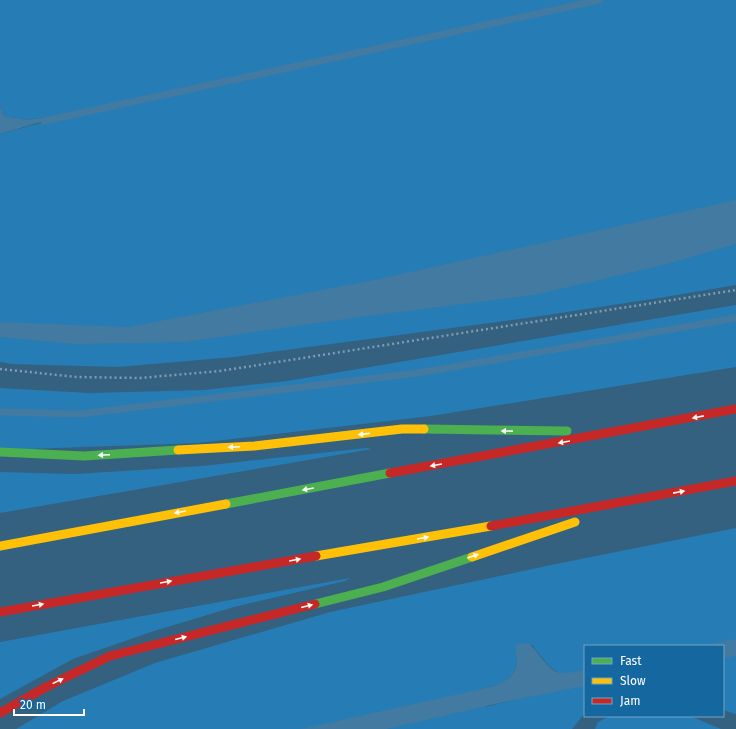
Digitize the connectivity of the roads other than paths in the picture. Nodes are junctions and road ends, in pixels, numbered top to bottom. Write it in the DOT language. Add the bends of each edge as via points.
graph roads {
  1 [pos="736,410"];
  2 [pos="616,432"];
  3 [pos="0,452"];
  4 [pos="736,481"];
  5 [pos="641,499"];
  6 [pos="0,546"];
  7 [pos="0,612"];
  8 [pos="0,713"];
  1 -- 2 [label="highway, one-way"];
  2 -- 3 [label="highway, one-way" via="402,429 254,446 84,456"];
  2 -- 6 [label="highway, one-way"];
  5 -- 4 [label="highway, one-way"];
  7 -- 5 [label="highway, one-way"];
  8 -- 5 [label="highway, one-way" via="110,656 383,587"];
}
